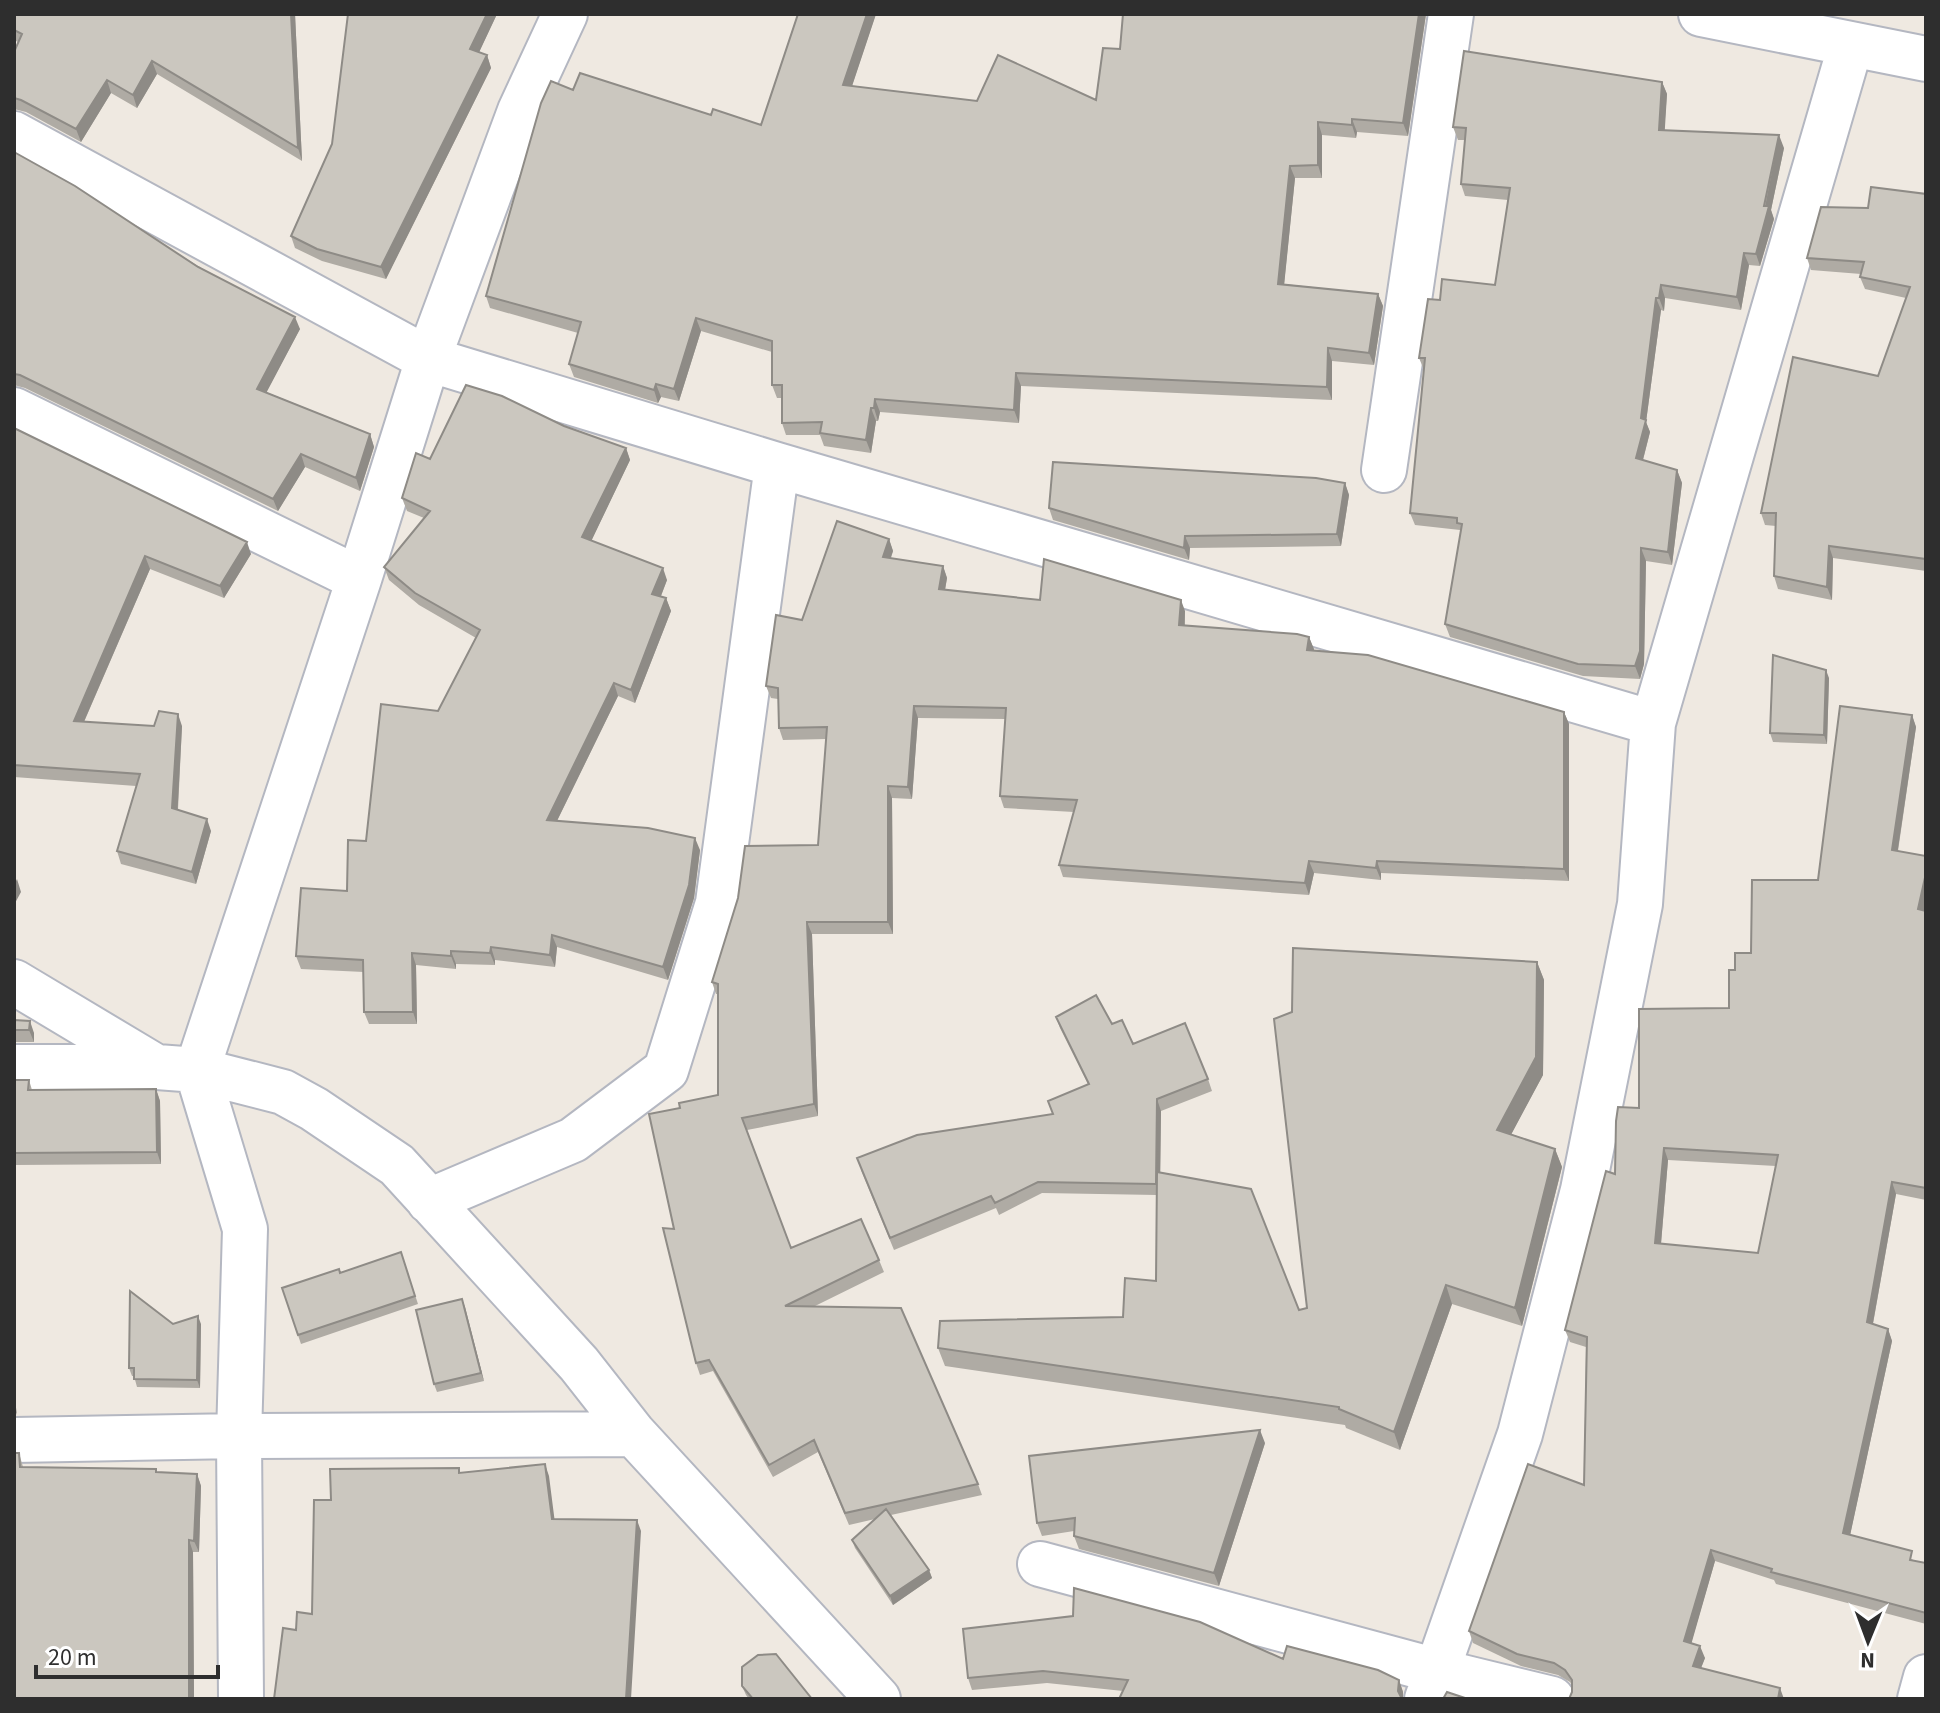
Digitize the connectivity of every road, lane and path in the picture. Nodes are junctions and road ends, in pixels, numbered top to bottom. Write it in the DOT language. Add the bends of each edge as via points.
graph roads {
  1 [pos="565,14"];
  2 [pos="1451,14"];
  3 [pos="1701,14"];
  4 [pos="1851,44"];
  5 [pos="1926,59"];
  6 [pos="14,134"];
  7 [pos="428,359"];
  8 [pos="14,410"];
  9 [pos="777,465"];
  10 [pos="1384,470"];
  11 [pos="359,579"];
  12 [pos="1653,723"];
  13 [pos="14,982"];
  14 [pos="14,1067"];
  15 [pos="177,1068"];
  16 [pos="429,1201"];
  17 [pos="634,1434"];
  18 [pos="239,1436"];
  19 [pos="14,1440"];
  20 [pos="1040,1564"];
  21 [pos="1926,1677"];
  22 [pos="1432,1685"];
  23 [pos="241,1699"];
  24 [pos="878,1699"];
  25 [pos="1552,1699"];
  26 [pos="1920,1699"];
  1 -- 7 [label="street" via="520,111"];
  2 -- 10 [label="street"];
  3 -- 4 [label="street"];
  4 -- 5 [label="street"];
  4 -- 12 [label="street"];
  6 -- 7 [label="street"];
  7 -- 9 [label="street"];
  7 -- 11 [label="street"];
  8 -- 11 [label="street"];
  9 -- 12 [label="street"];
  9 -- 16 [label="street" via="718,903 666,1070 573,1140"];
  11 -- 15 [label="street"];
  12 -- 22 [label="street" via="1640,904 1583,1190 1520,1434"];
  13 -- 15 [label="street"];
  14 -- 15 [label="street"];
  15 -- 16 [label="street" via="283,1092 397,1165"];
  15 -- 18 [label="street" via="245,1229"];
  16 -- 17 [label="street" via="579,1364"];
  17 -- 18 [label="street"];
  17 -- 24 [label="street"];
  18 -- 19 [label="street"];
  18 -- 23 [label="street"];
  20 -- 22 [label="street"];
  21 -- 26 [label="street"];
  22 -- 25 [label="street"];
}
